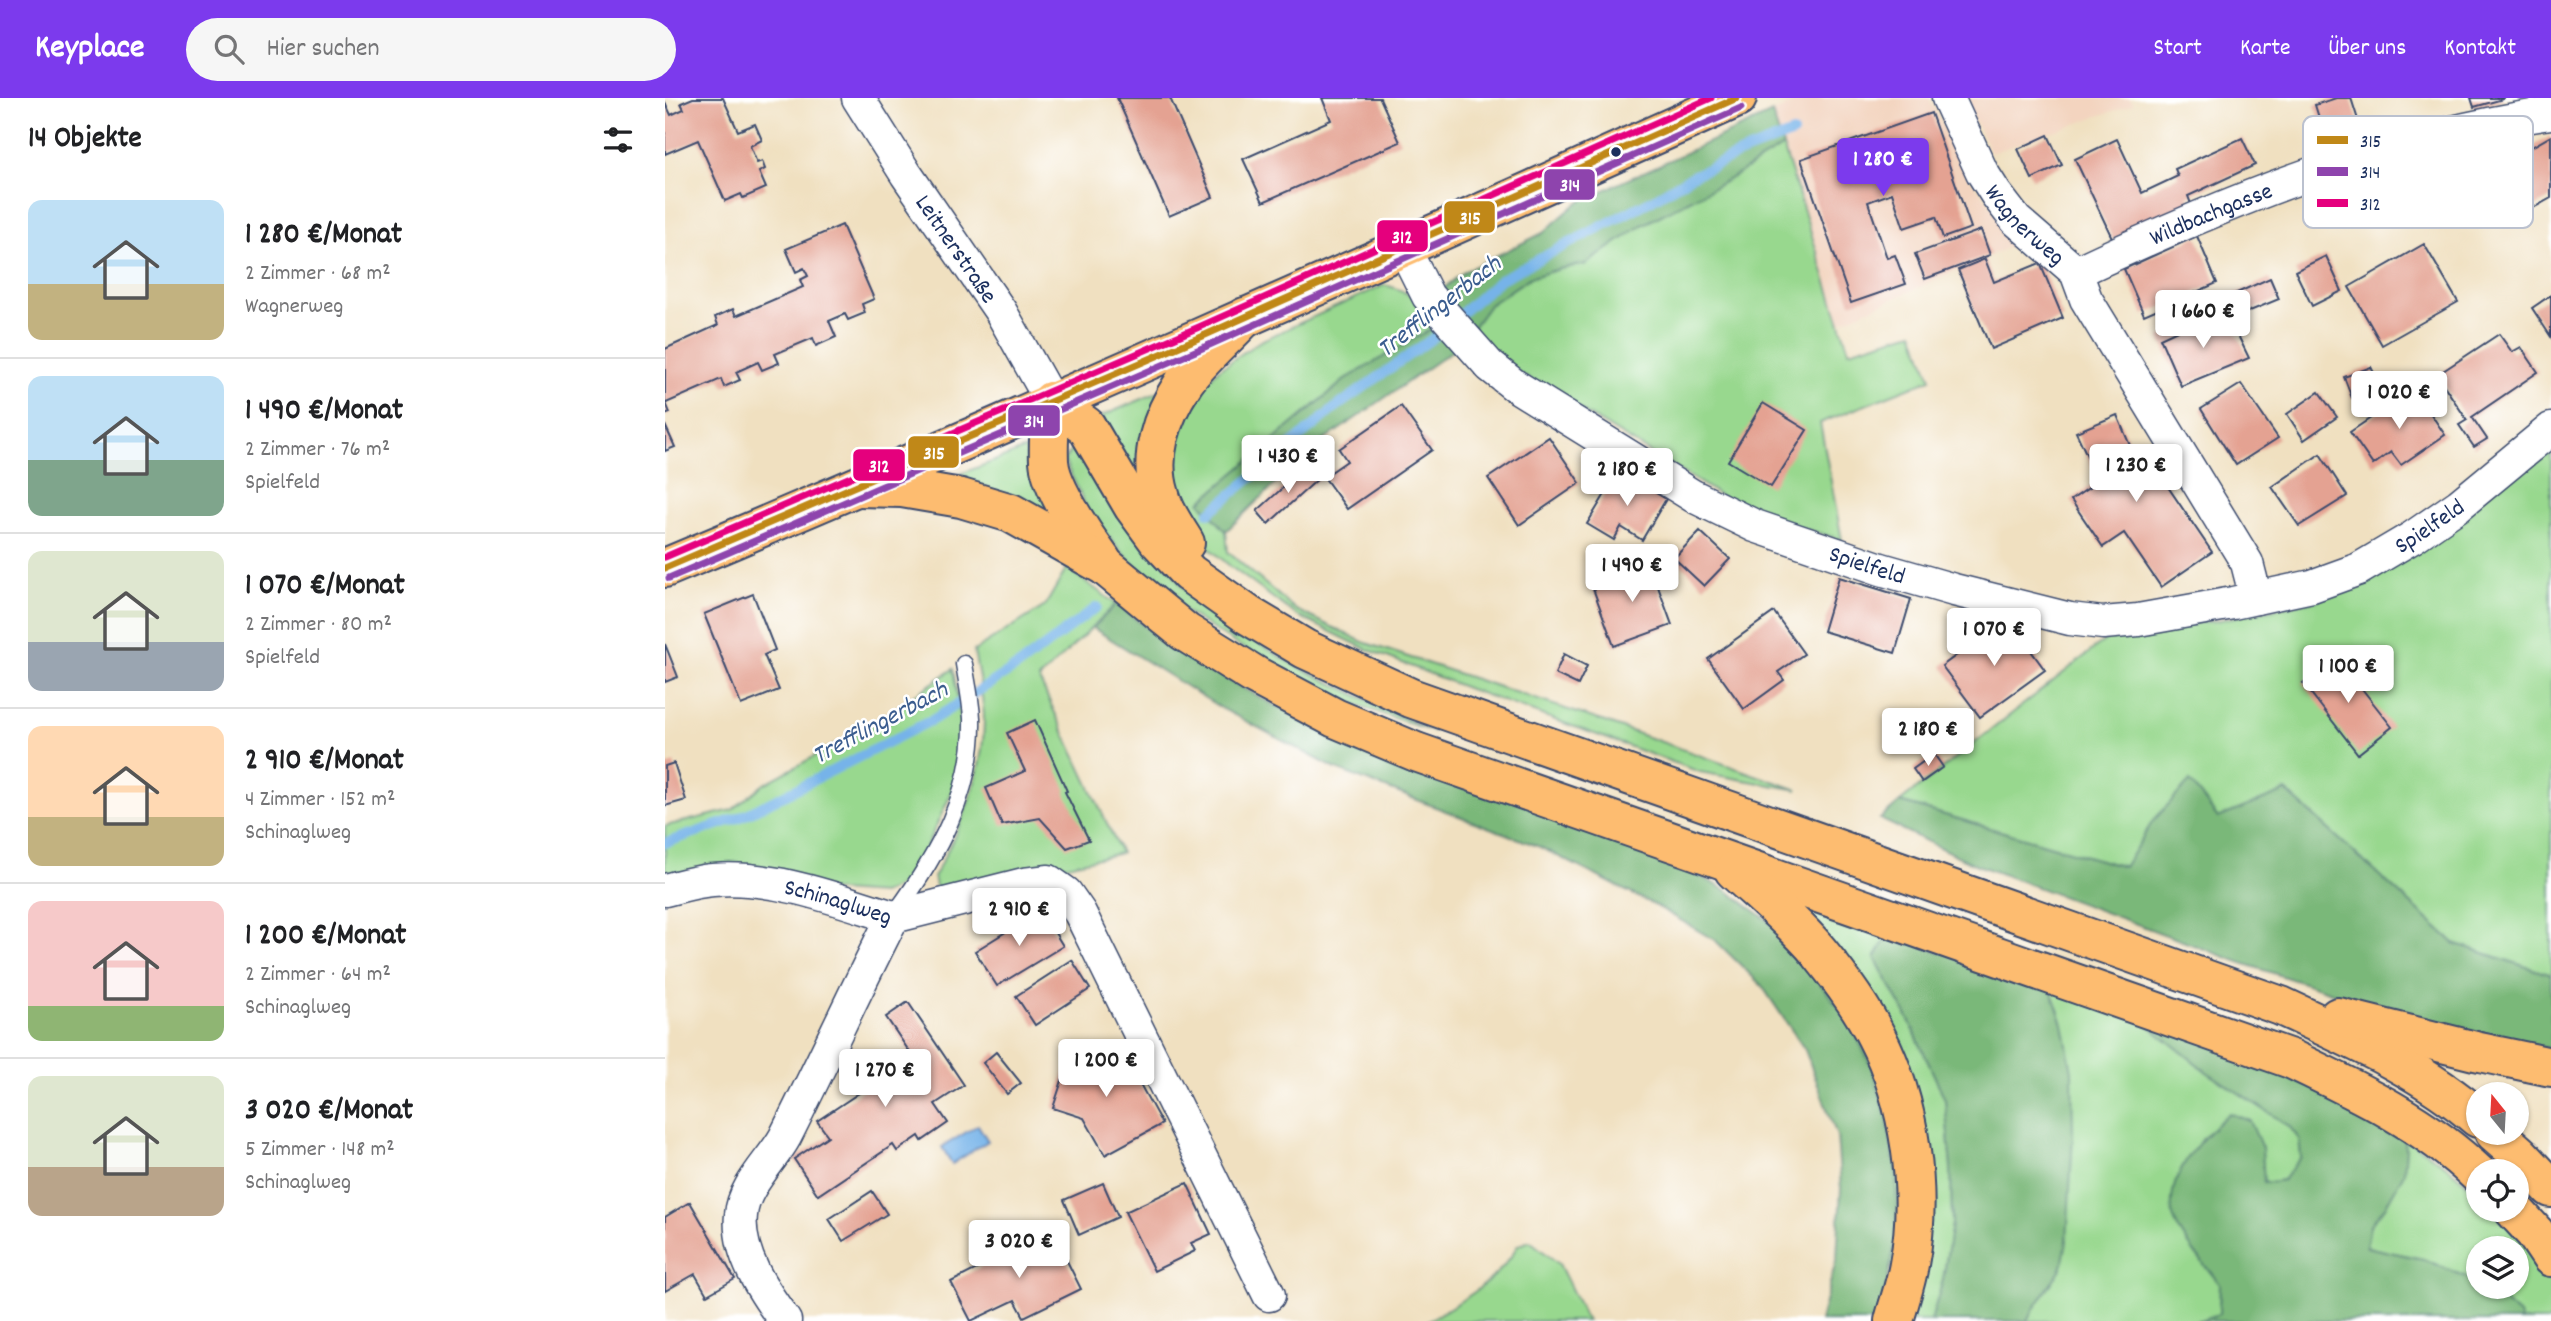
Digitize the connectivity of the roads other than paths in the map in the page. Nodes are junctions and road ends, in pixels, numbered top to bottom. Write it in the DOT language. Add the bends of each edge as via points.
graph roads {
  1 [pos="858,98"];
  2 [pos="1737,98"];
  3 [pos="1948,98"];
  4 [pos="2551,113"];
  5 [pos="2530,116"];
  6 [pos="2303,176"];
  7 [pos="1404,248"];
  8 [pos="2076,272"];
  9 [pos="1245,317"];
  10 [pos="1051,401"];
  11 [pos="2551,429"];
  12 [pos="857,487"];
  13 [pos="1105,566"];
  14 [pos="665,568"];
  15 [pos="2256,598"];
  16 [pos="1231,602"];
  17 [pos="964,664"];
  18 [pos="1725,861"];
  19 [pos="665,890"];
  20 [pos="893,917"];
  21 [pos="2281,1006"];
  22 [pos="2551,1067"];
  23 [pos="2466,1109"];
  24 [pos="2509,1145"];
  25 [pos="2466,1162"];
  26 [pos="2551,1188"];
  27 [pos="2525,1222"];
  28 [pos="2551,1257"];
  29 [pos="1269,1295"];
  30 [pos="785,1321"];
  31 [pos="1894,1321"];
  1 -- 10 [label="street, Leitnerstraße" via="1001,312"];
  2 -- 7 [label="main road"];
  3 -- 8 [label="street, Wagnerweg" via="1996,194 2016,220"];
  4 -- 5 [label="street, Wildbachgasse"];
  6 -- 8 [label="street, Wildbachgasse" via="2176,225"];
  7 -- 9 [label="main road"];
  7 -- 15 [label="street, Spielfeld" via="1428,296 1490,366 1514,386 1693,496 1755,526 1881,569 2070,619 2103,623"];
  8 -- 15 [label="street, Wagnerweg" via="2085,299 2247,563"];
  9 -- 10 [label="main road"];
  9 -- 16 [label="main road" via="1184,382 1156,445 1160,496 1191,554"];
  10 -- 12 [label="main road"];
  10 -- 13 [label="main road" via="1049,463 1077,524"];
  10 -- 16 [label="main road" via="1086,426 1158,540 1189,573"];
  11 -- 15 [label="street, Spielfeld" via="2459,505 2359,569 2312,586"];
  12 -- 13 [label="main road" via="902,488 1011,513"];
  12 -- 14 [label="main road"];
  13 -- 18 [label="main road" via="1185,632 1335,719"];
  16 -- 21 [label="main road" via="1305,649 1411,698"];
  17 -- 20 [label="lane" via="972,718 958,806 925,872"];
  18 -- 25 [label="main road" via="2291,1059 2399,1114"];
  18 -- 31 [label="main road" via="1817,950 1847,988 1876,1036 1896,1087 1911,1146 1915,1206 1910,1263"];
  19 -- 20 [label="street, Schinaglweg" via="713,880 757,881 809,891"];
  20 -- 29 [label="street" via="1024,884 1049,881 1066,893"];
  20 -- 30 [label="street, Schinaglweg" via="783,1140 756,1178 740,1212 740,1238 752,1268"];
  21 -- 22 [label="main road"];
  21 -- 23 [label="main road" via="2426,1079"];
  24 -- 26 [label="main road"];
  27 -- 28 [label="main road"];
}
